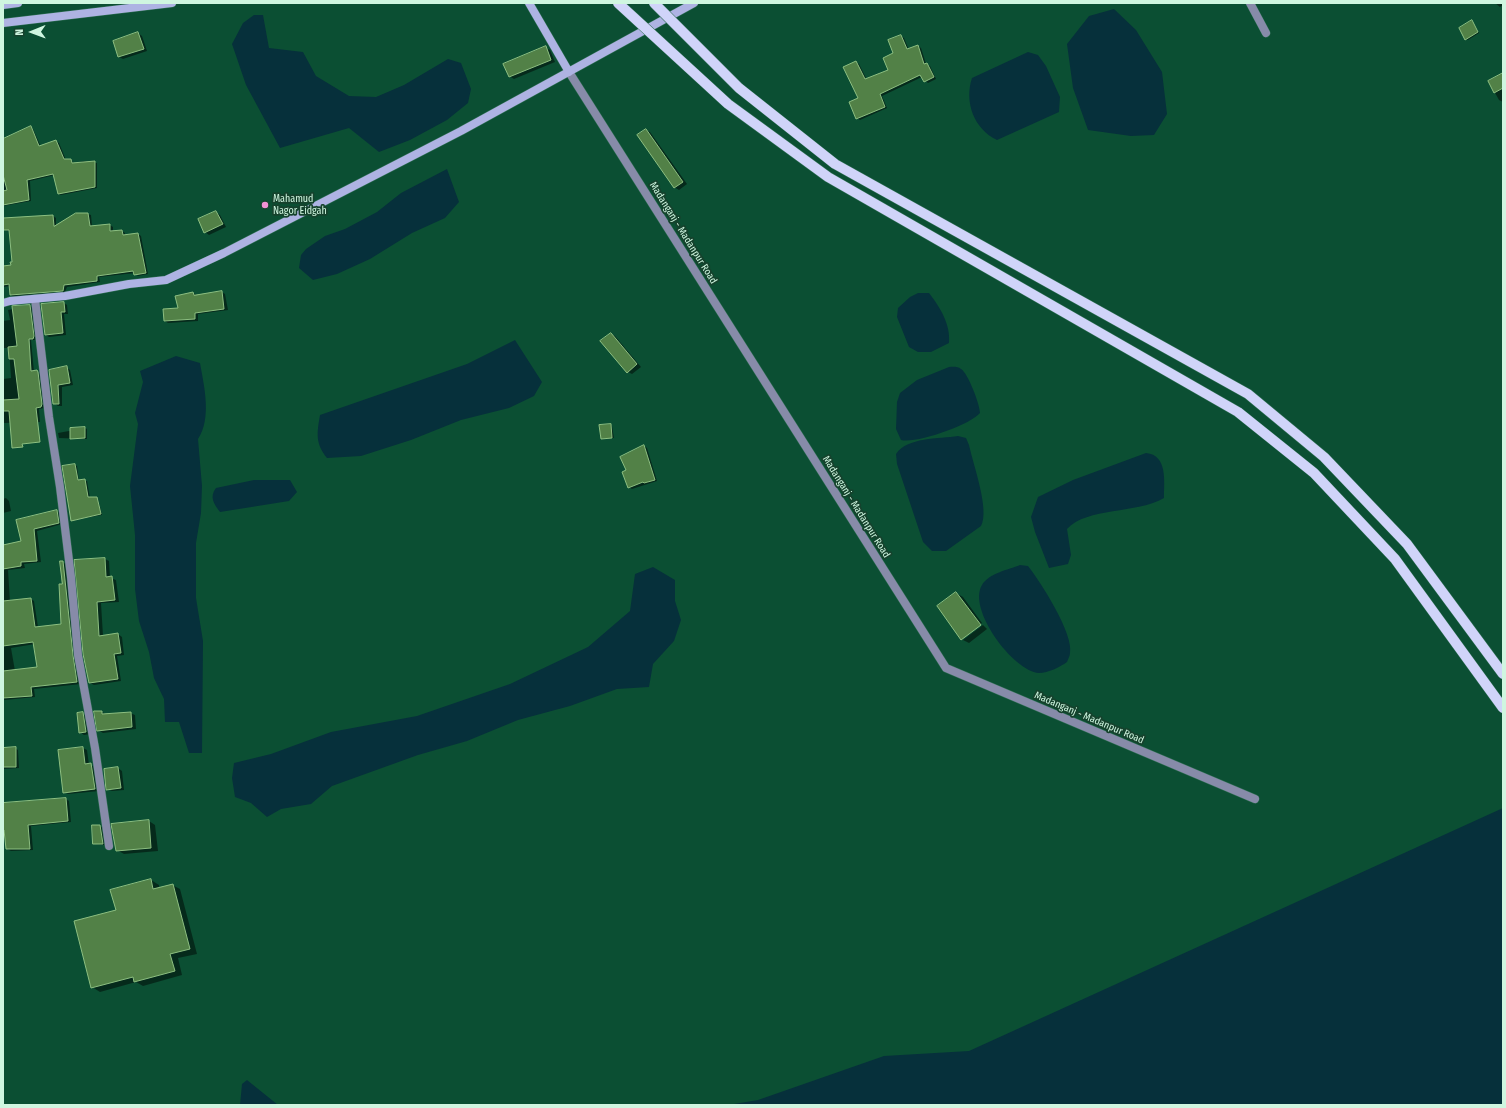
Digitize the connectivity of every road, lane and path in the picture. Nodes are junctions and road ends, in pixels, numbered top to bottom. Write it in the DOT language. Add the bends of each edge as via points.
graph roads {
  1 [pos="18,3"];
  2 [pos="172,3"];
  3 [pos="529,3"];
  4 [pos="618,3"];
  5 [pos="654,3"];
  6 [pos="694,3"];
  7 [pos="1250,3"];
  8 [pos="3,5"];
  9 [pos="3,23"];
  10 [pos="1266,33"];
  11 [pos="569,72"];
  12 [pos="35,299"];
  13 [pos="3,303"];
  14 [pos="1503,674"];
  15 [pos="1503,708"];
  16 [pos="1255,800"];
  17 [pos="109,846"];
  1 -- 8 [label="street"];
  2 -- 9 [label="street"];
  3 -- 11 [label="street"];
  4 -- 15 [label="main road, bridge" via="728,104 828,177 1238,412 1314,473 1394,559"];
  5 -- 14 [label="main road, bridge" via="739,88 835,164 1248,394 1324,457 1407,544"];
  6 -- 11 [label="street"];
  7 -- 10 [label="street"];
  11 -- 12 [label="street" via="399,163 166,280"];
  11 -- 16 [label="street, Madanganj - Madanpur Road" via="946,668"];
  12 -- 13 [label="street"];
  12 -- 17 [label="street" via="70,570 78,655"];
}
